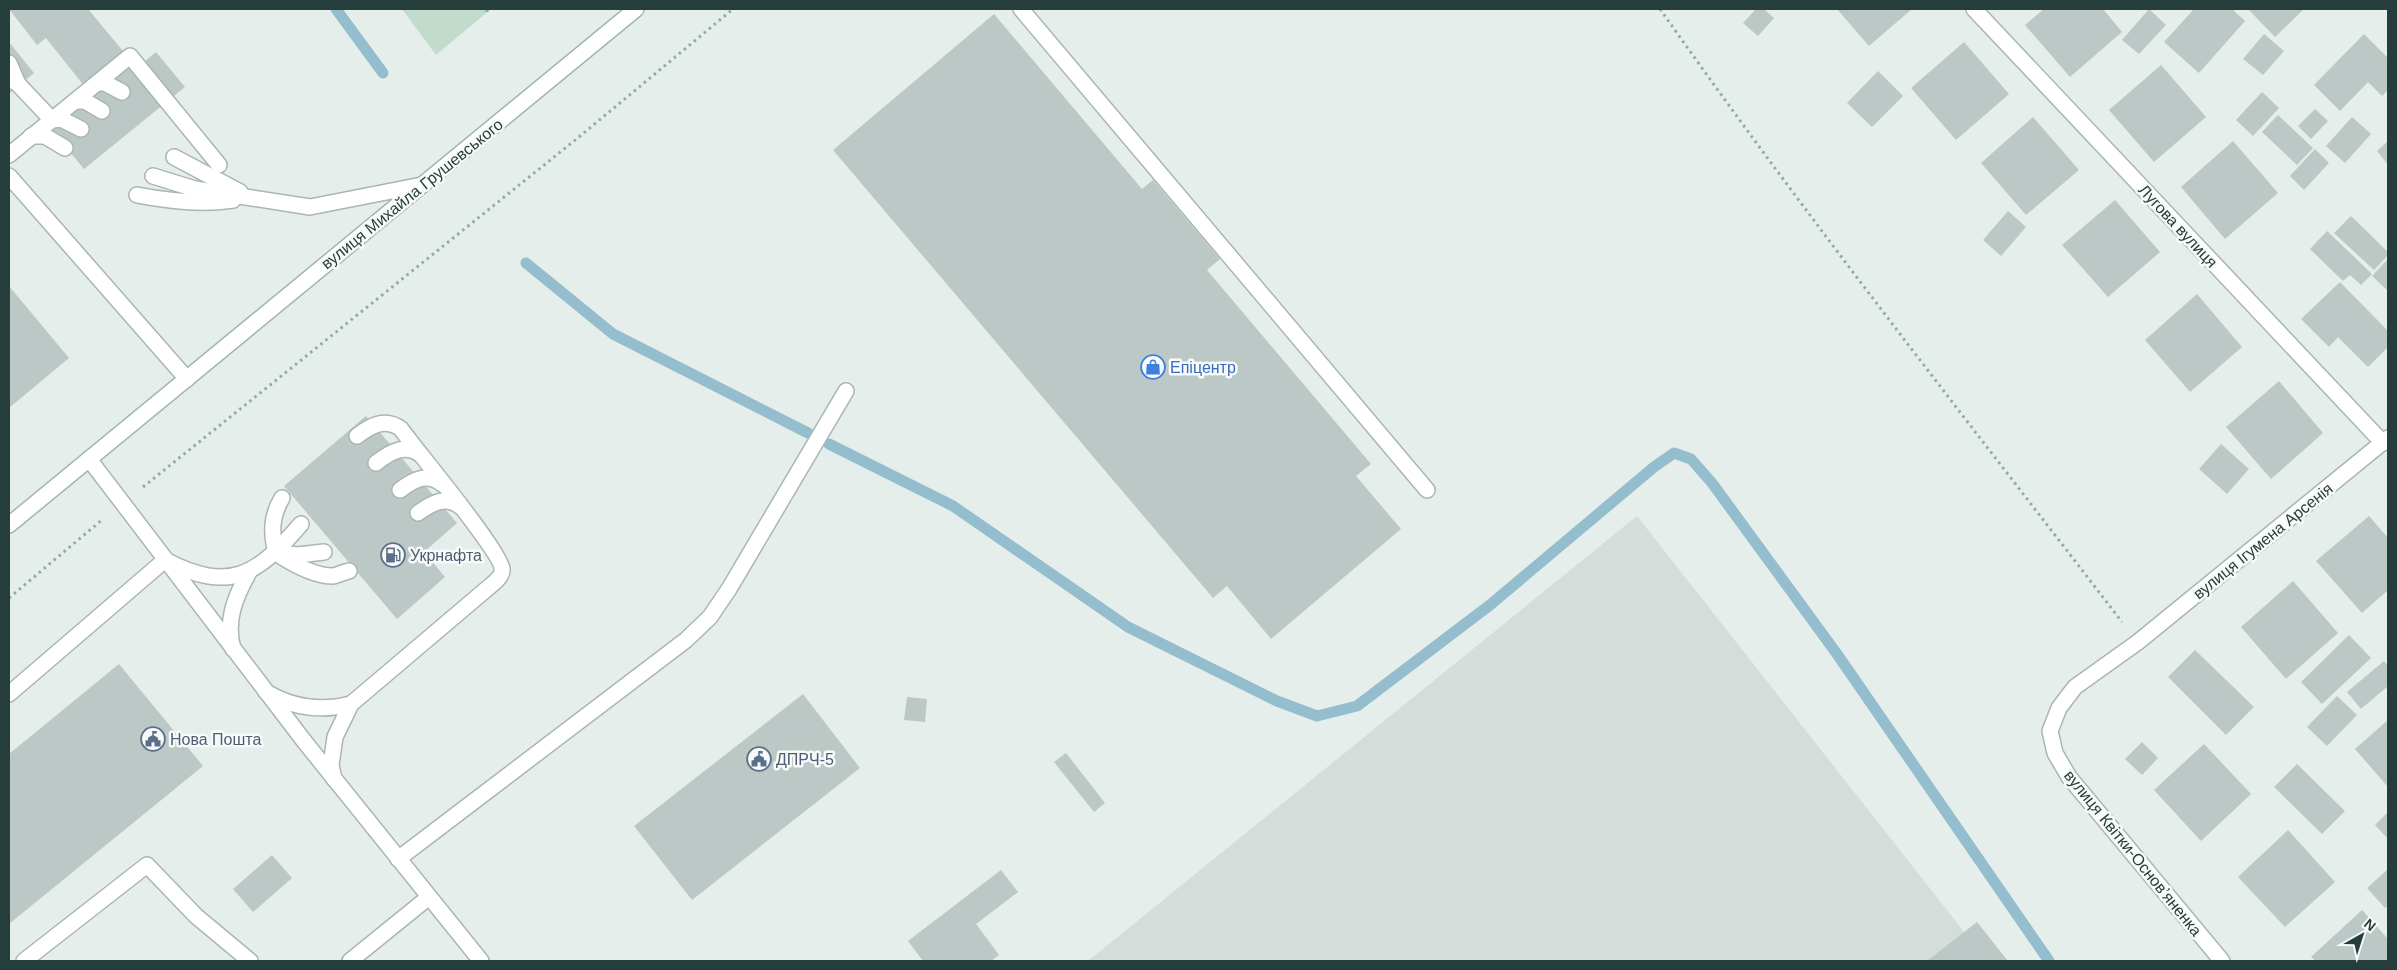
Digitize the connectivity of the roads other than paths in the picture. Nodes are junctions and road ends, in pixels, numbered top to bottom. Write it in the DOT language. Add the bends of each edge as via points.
graph roads {
  1 [pos="636,9"];
  2 [pos="1022,9"];
  3 [pos="1974,9"];
  4 [pos="9,63"];
  5 [pos="13,82"];
  6 [pos="97,82"];
  7 [pos="122,92"];
  8 [pos="75,101"];
  9 [pos="102,111"];
  10 [pos="52,120"];
  11 [pos="81,129"];
  12 [pos="31,136"];
  13 [pos="190,140"];
  14 [pos="65,148"];
  15 [pos="9,155"];
  16 [pos="174,157"];
  17 [pos="219,165"];
  18 [pos="9,176"];
  19 [pos="153,176"];
  20 [pos="422,185"];
  21 [pos="137,195"];
  22 [pos="250,197"];
  23 [pos="187,379"];
  24 [pos="846,391"];
  25 [pos="357,436"];
  26 [pos="2386,440"];
  27 [pos="420,455"];
  28 [pos="89,459"];
  29 [pos="376,462"];
  30 [pos="442,484"];
  31 [pos="400,490"];
  32 [pos="1428,490"];
  33 [pos="282,498"];
  34 [pos="461,508"];
  35 [pos="418,513"];
  36 [pos="301,524"];
  37 [pos="9,525"];
  38 [pos="324,552"];
  39 [pos="276,553"];
  40 [pos="165,560"];
  41 [pos="349,570"];
  42 [pos="249,572"];
  43 [pos="234,650"];
  44 [pos="2075,687"];
  45 [pos="266,692"];
  46 [pos="9,694"];
  47 [pos="351,704"];
  48 [pos="334,779"];
  49 [pos="398,859"];
  50 [pos="430,897"];
  51 [pos="24,961"];
  52 [pos="250,961"];
  53 [pos="350,961"];
  54 [pos="481,961"];
  55 [pos="2222,961"];
  1 -- 20 [label="street, вулиця Михайла Грушевського"];
  2 -- 32 [label="street"];
  3 -- 26 [label="street, Лугова вулиця"];
  4 -- 5 [label="street"];
  5 -- 10 [label="street"];
  6 -- 7 [label="street"];
  6 -- 8 [label="street"];
  6 -- 17 [label="street" via="130,56"];
  8 -- 9 [label="street" via="85,101"];
  8 -- 10 [label="street"];
  10 -- 11 [label="street" via="61,118"];
  10 -- 12 [label="street"];
  12 -- 14 [label="street" via="46,136"];
  12 -- 15 [label="street"];
  13 -- 17 [label="street"];
  16 -- 22 [label="street"];
  17 -- 22 [label="street"];
  18 -- 23 [label="street"];
  19 -- 22 [label="street" via="195,189"];
  20 -- 22 [label="street" via="310,207"];
  20 -- 23 [label="street, вулиця Михайла Грушевського"];
  21 -- 22 [label="street" via="161,200 209,202"];
  23 -- 28 [label="street, вулиця Михайла Грушевського"];
  24 -- 49 [label="street" via="710,617 686,640"];
  25 -- 27 [label="street" via="374,424 390,424 400,429"];
  26 -- 44 [label="street, вулиця Ігумена Арсенія" via="2138,642"];
  27 -- 29 [label="street" via="400,449"];
  27 -- 30 [label="street"];
  28 -- 37 [label="street, вулиця Михайла Грушевського"];
  28 -- 40 [label="street"];
  30 -- 31 [label="street" via="432,478 422,478"];
  30 -- 34 [label="street"];
  33 -- 39 [label="street" via="276,508 271,534"];
  34 -- 35 [label="street" via="440,501"];
  34 -- 47 [label="street" via="498,557 502,573 490,588"];
  36 -- 39 [label="street"];
  38 -- 39 [label="street"];
  39 -- 41 [label="street" via="318,573 334,576"];
  39 -- 42 [label="street"];
  40 -- 42 [label="street" via="199,575 230,577"];
  40 -- 43 [label="street"];
  40 -- 46 [label="street"];
  42 -- 43 [label="street" via="233,604 229,633"];
  43 -- 45 [label="street"];
  44 -- 55 [label="street, вулиця Квітки-Основʼяненка" via="2058,708 2050,731 2055,753 2069,777"];
  45 -- 47 [label="street" via="301,707 332,709"];
  45 -- 48 [label="street"];
  47 -- 48 [label="street" via="335,737 331,765"];
  48 -- 49 [label="street"];
  49 -- 50 [label="street"];
  50 -- 53 [label="street"];
  50 -- 54 [label="street"];
  51 -- 52 [label="street" via="147,865 196,916"];
}
